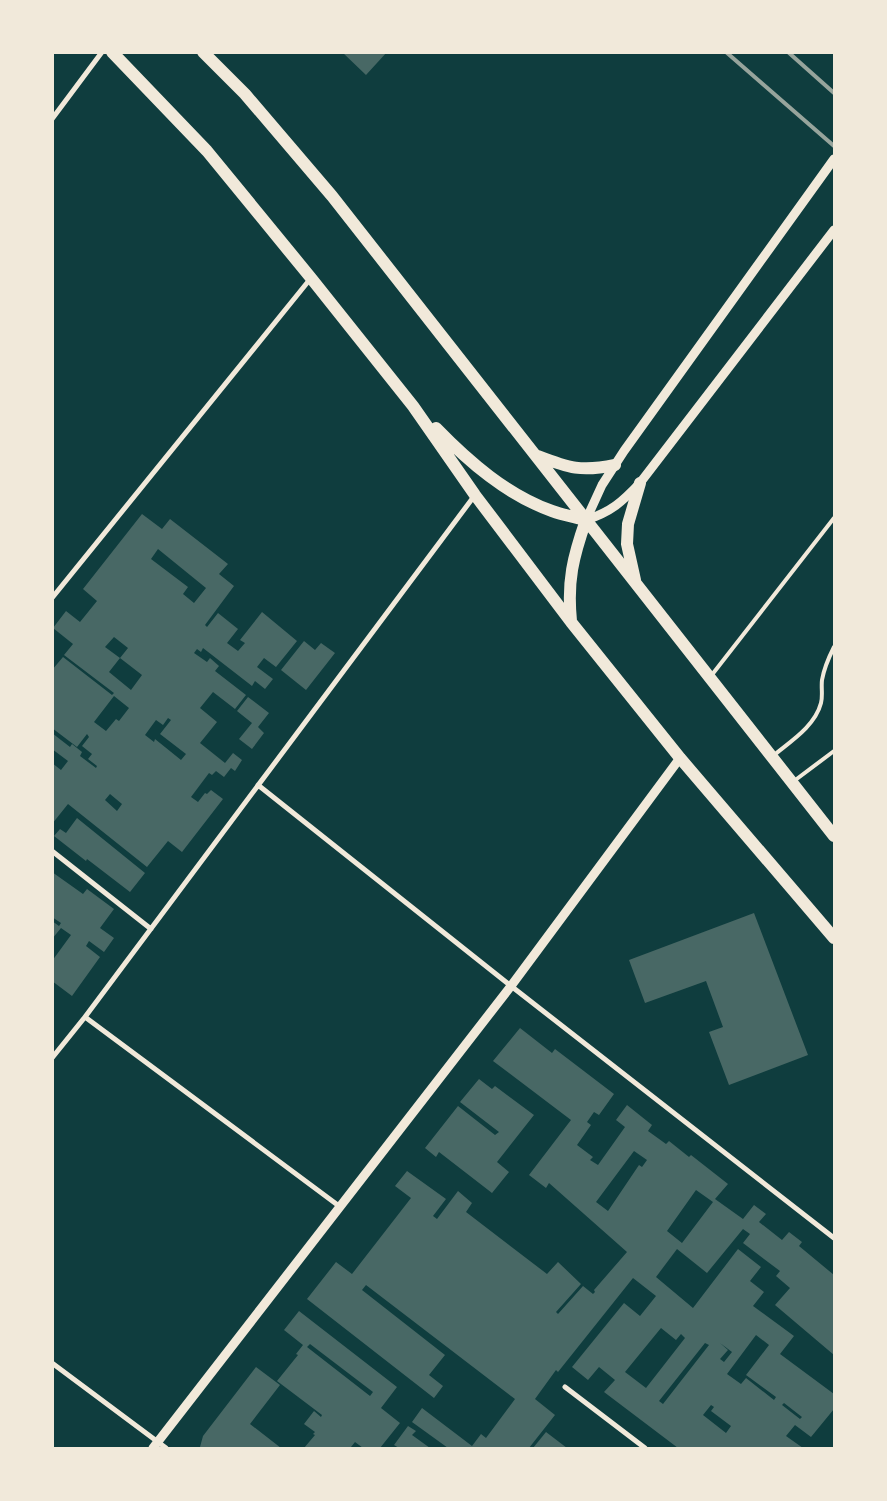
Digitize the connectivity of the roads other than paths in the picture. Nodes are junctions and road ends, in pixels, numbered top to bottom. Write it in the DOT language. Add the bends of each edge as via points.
graph roads {
  1 [pos="102,52"];
  2 [pos="112,52"];
  3 [pos="203,52"];
  4 [pos="52,119"];
  5 [pos="834,159"];
  6 [pos="834,230"];
  7 [pos="311,278"];
  8 [pos="413,406"];
  9 [pos="536,455"];
  10 [pos="615,465"];
  11 [pos="640,483"];
  12 [pos="475,495"];
  13 [pos="834,518"];
  14 [pos="586,520"];
  15 [pos="635,582"];
  16 [pos="52,598"];
  17 [pos="571,622"];
  18 [pos="834,647"];
  19 [pos="710,677"];
  20 [pos="834,751"];
  21 [pos="771,757"];
  22 [pos="680,758"];
  23 [pos="792,782"];
  24 [pos="258,785"];
  25 [pos="834,836"];
  26 [pos="52,851"];
  27 [pos="151,929"];
  28 [pos="834,938"];
  29 [pos="510,986"];
  30 [pos="85,1017"];
  31 [pos="52,1058"];
  32 [pos="339,1206"];
  33 [pos="834,1238"];
  34 [pos="52,1362"];
  35 [pos="565,1387"];
  36 [pos="156,1446"];
  37 [pos="166,1448"];
  38 [pos="645,1448"];
  1 -- 4 [label="street"];
  2 -- 7 [label="main road" via="207,151"];
  3 -- 9 [label="main road" via="245,94 332,196"];
  5 -- 10 [label="street"];
  6 -- 11 [label="street"];
  7 -- 8 [label="main road"];
  7 -- 16 [label="street"];
  8 -- 12 [label="main road"];
  8 -- 14 [label="main road" via="454,447 515,493 552,511"];
  9 -- 10 [label="main road" via="579,469"];
  9 -- 14 [label="main road"];
  10 -- 14 [label="street"];
  11 -- 14 [label="street" via="617,506"];
  11 -- 15 [label="main road" via="628,524 627,544"];
  12 -- 17 [label="main road"];
  12 -- 24 [label="street"];
  13 -- 19 [label="lane"];
  14 -- 15 [label="main road"];
  14 -- 17 [label="main road" via="571,570 568,595"];
  15 -- 19 [label="main road"];
  17 -- 22 [label="main road"];
  18 -- 21 [label="lane" via="822,679 821,703 815,717"];
  19 -- 21 [label="main road"];
  20 -- 23 [label="lane"];
  21 -- 23 [label="main road"];
  22 -- 28 [label="main road"];
  22 -- 29 [label="street"];
  23 -- 25 [label="main road"];
  24 -- 27 [label="street"];
  24 -- 29 [label="street"];
  26 -- 27 [label="street"];
  27 -- 30 [label="street"];
  29 -- 32 [label="street"];
  29 -- 33 [label="street"];
  30 -- 31 [label="street"];
  30 -- 32 [label="street"];
  32 -- 36 [label="street"];
  34 -- 36 [label="street"];
  35 -- 38 [label="street"];
  36 -- 37 [label="street"];
}
